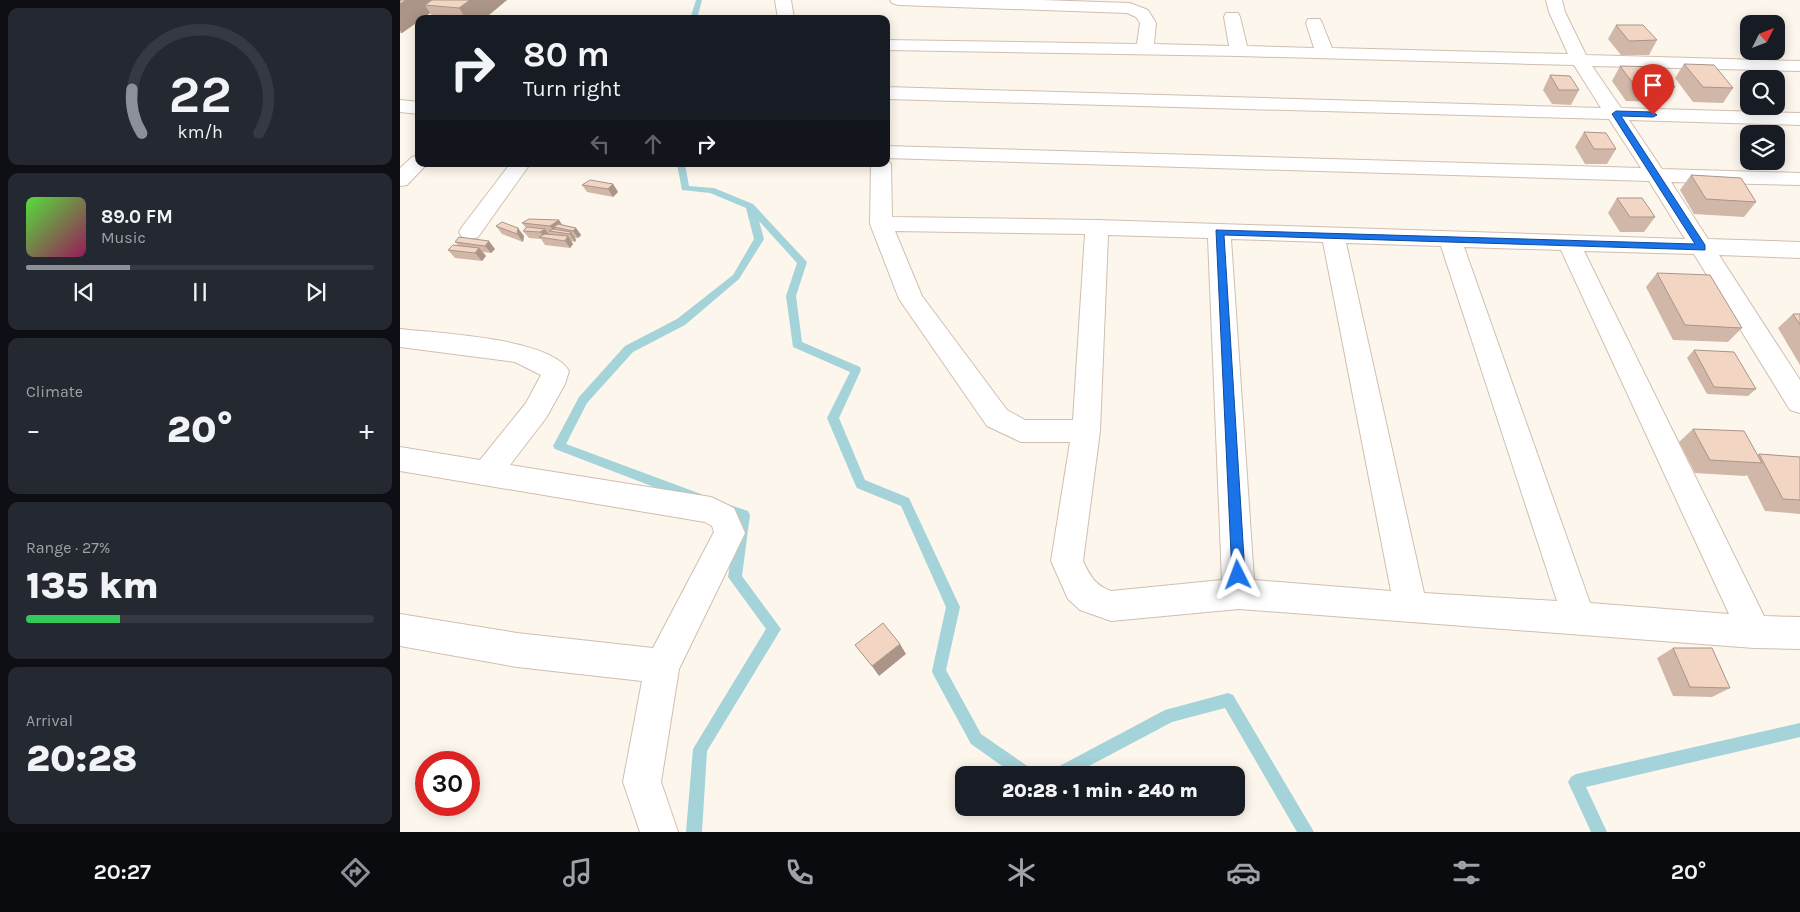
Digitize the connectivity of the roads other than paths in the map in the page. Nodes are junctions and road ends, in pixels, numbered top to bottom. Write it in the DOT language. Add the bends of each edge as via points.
graph roads {
  1 [pos="783,0"];
  2 [pos="898,0"];
  3 [pos="1554,0"];
  4 [pos="785,15"];
  5 [pos="1232,17"];
  6 [pos="1314,23"];
  7 [pos="890,45"];
  8 [pos="1145,50"];
  9 [pos="1239,51"];
  10 [pos="1325,54"];
  11 [pos="1579,60"];
  12 [pos="1800,66"];
  13 [pos="890,93"];
  14 [pos="1616,114"];
  15 [pos="1800,119"];
  16 [pos="890,152"];
  17 [pos="415,165"];
  18 [pos="518,167"];
  19 [pos="881,167"];
  20 [pos="1656,174"];
  21 [pos="1800,179"];
  22 [pos="400,180"];
  23 [pos="881,224"];
  24 [pos="1097,228"];
  25 [pos="470,232"];
  26 [pos="1219,232"];
  27 [pos="1333,235"];
  28 [pos="1450,238"];
  29 [pos="1569,243"];
  30 [pos="1702,248"];
  31 [pos="1800,250"];
  32 [pos="400,338"];
  33 [pos="1800,402"];
  34 [pos="1086,431"];
  35 [pos="400,459"];
  36 [pos="487,473"];
  37 [pos="1239,594"];
  38 [pos="1411,608"];
  39 [pos="1579,618"];
  40 [pos="400,630"];
  41 [pos="1754,632"];
  42 [pos="1800,633"];
  43 [pos="662,666"];
  44 [pos="659,832"];
  1 -- 4 [label="street"];
  2 -- 8 [label="street" via="1130,8 1142,14 1148,23"];
  3 -- 11 [label="street"];
  5 -- 9 [label="street"];
  6 -- 10 [label="street"];
  7 -- 8 [label="street"];
  8 -- 9 [label="street"];
  9 -- 10 [label="street"];
  10 -- 11 [label="street"];
  11 -- 12 [label="street"];
  11 -- 14 [label="street"];
  13 -- 14 [label="street"];
  14 -- 15 [label="street"];
  14 -- 20 [label="street"];
  16 -- 20 [label="street"];
  17 -- 22 [label="street"];
  18 -- 25 [label="street"];
  19 -- 23 [label="street"];
  20 -- 21 [label="street"];
  20 -- 30 [label="street"];
  23 -- 24 [label="street"];
  23 -- 34 [label="street" via="911,299 997,418 1021,431"];
  24 -- 26 [label="street"];
  24 -- 34 [label="street"];
  26 -- 27 [label="street"];
  26 -- 37 [label="street"];
  27 -- 28 [label="street"];
  27 -- 38 [label="street"];
  28 -- 29 [label="street"];
  28 -- 39 [label="street"];
  29 -- 30 [label="street"];
  29 -- 41 [label="street"];
  30 -- 31 [label="street"];
  30 -- 33 [label="street"];
  32 -- 36 [label="street" via="518,353 556,371 553,385"];
  34 -- 37 [label="street" via="1067,561 1079,588 1091,599 1111,606"];
  35 -- 36 [label="street"];
  36 -- 43 [label="street" via="711,510 723,517 730,533"];
  37 -- 38 [label="street"];
  38 -- 39 [label="street"];
  39 -- 41 [label="street"];
  40 -- 43 [label="street" via="517,650"];
  41 -- 42 [label="street"];
  43 -- 44 [label="street" via="642,782"];
}
